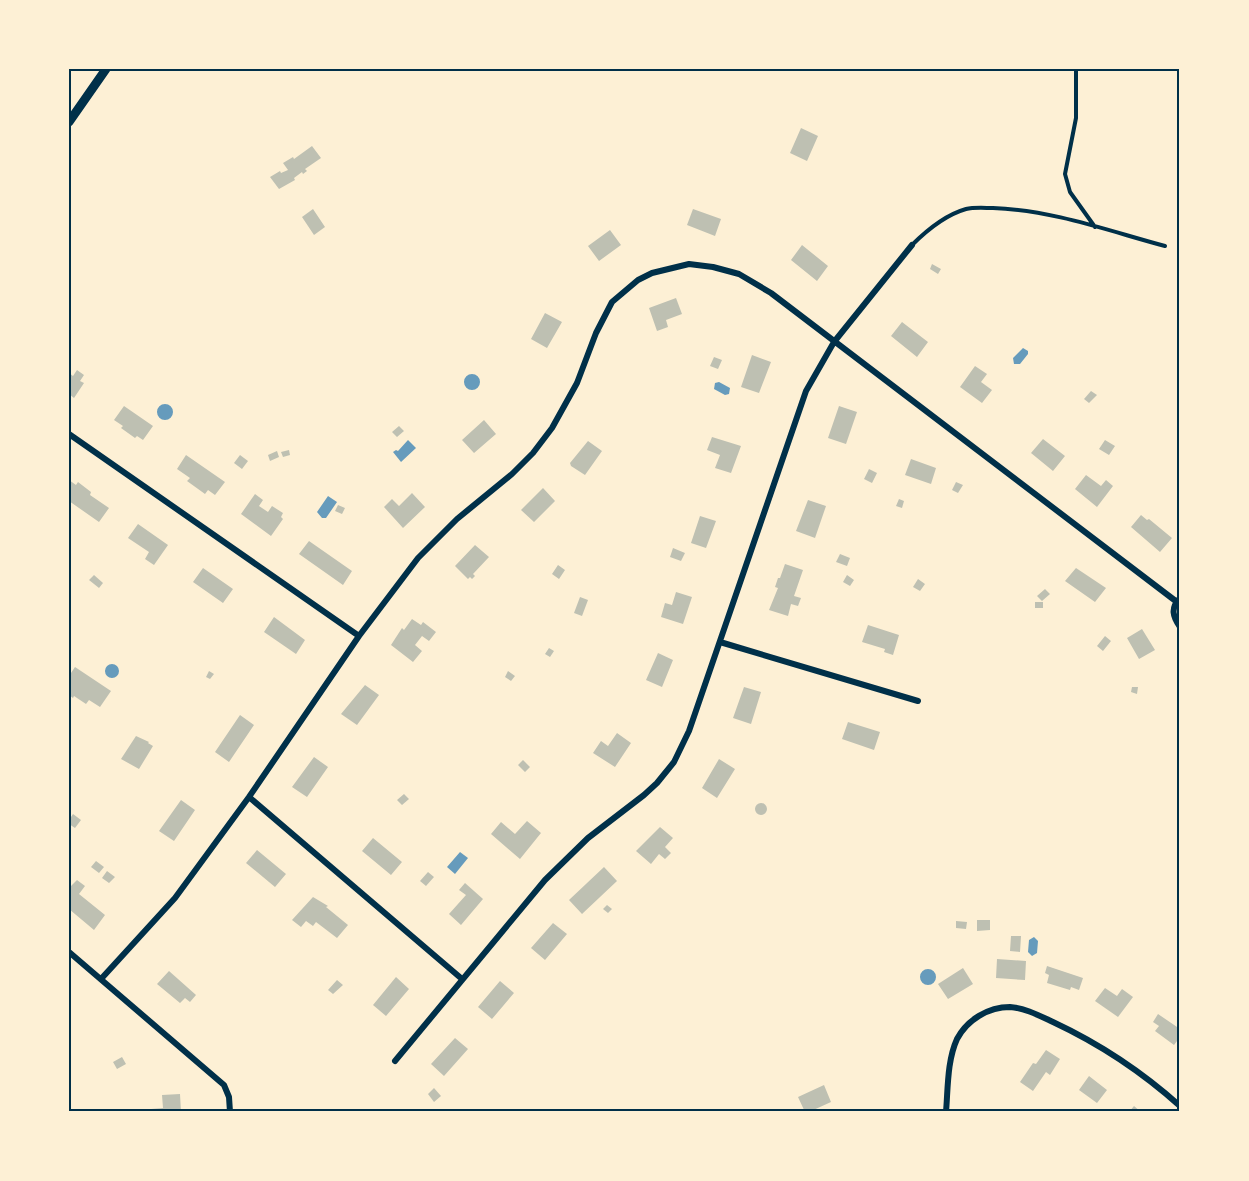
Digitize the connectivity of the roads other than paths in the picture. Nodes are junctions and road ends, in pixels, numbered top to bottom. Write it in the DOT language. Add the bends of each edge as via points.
graph roads {
  1 [pos="106,69"];
  2 [pos="1076,69"];
  3 [pos="69,122"];
  4 [pos="1096,228"];
  5 [pos="912,245"];
  6 [pos="1165,246"];
  7 [pos="834,342"];
  8 [pos="69,434"];
  9 [pos="1178,600"];
  10 [pos="1180,627"];
  11 [pos="359,636"];
  12 [pos="720,642"];
  13 [pos="918,701"];
  14 [pos="249,797"];
  15 [pos="69,952"];
  16 [pos="101,979"];
  17 [pos="462,979"];
  18 [pos="395,1061"];
  19 [pos="1180,1106"];
  20 [pos="230,1112"];
  21 [pos="946,1112"];
  1 -- 3 [label="street"];
  2 -- 4 [label="lane" via="1076,118 1065,174 1070,192"];
  4 -- 5 [label="lane" via="1041,213 968,209 939,222"];
  4 -- 6 [label="lane"];
  5 -- 7 [label="street"];
  7 -- 9 [label="street"];
  7 -- 11 [label="street" via="786,303 739,274 689,264 638,280 612,302 603,316 565,406 533,453 436,539"];
  7 -- 12 [label="street" via="806,391"];
  8 -- 11 [label="street"];
  9 -- 10 [label="street" via="1173,612"];
  11 -- 14 [label="street"];
  12 -- 13 [label="street"];
  12 -- 17 [label="street" via="674,762 644,795 564,860"];
  14 -- 16 [label="street" via="175,898"];
  14 -- 17 [label="street"];
  15 -- 16 [label="street"];
  16 -- 20 [label="street" via="224,1085"];
  17 -- 18 [label="street"];
  19 -- 21 [label="street" via="1113,1053 1039,1015 1010,1008 975,1018 958,1037"];
}
